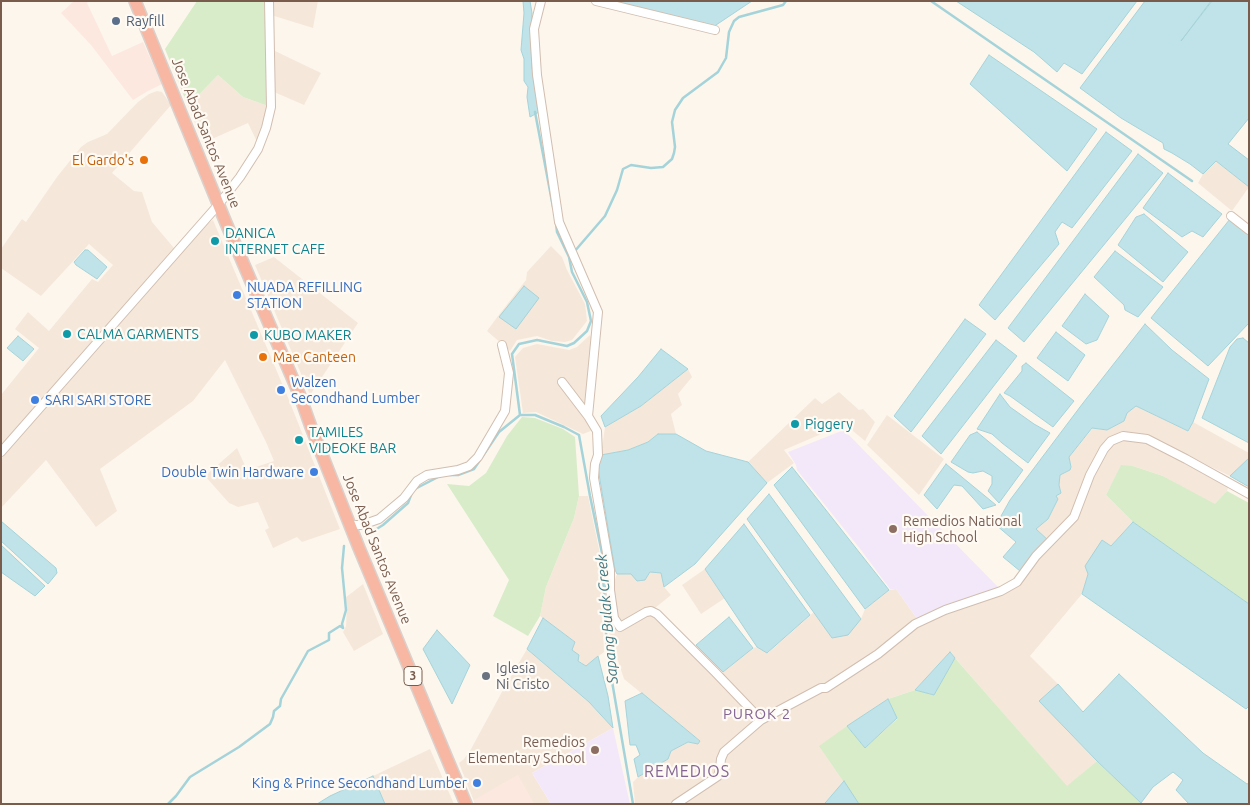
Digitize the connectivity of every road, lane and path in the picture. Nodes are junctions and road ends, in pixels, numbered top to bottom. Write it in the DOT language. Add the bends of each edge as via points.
graph roads {
  1 [pos="135,1"];
  2 [pos="269,1"];
  3 [pos="541,1"];
  4 [pos="596,1"];
  5 [pos="715,30"];
  6 [pos="219,204"];
  7 [pos="1231,216"];
  8 [pos="1249,230"];
  9 [pos="502,345"];
  10 [pos="562,382"];
  11 [pos="588,416"];
  12 [pos="1,452"];
  13 [pos="1249,494"];
  14 [pos="351,525"];
  15 [pos="761,720"];
  16 [pos="466,804"];
  17 [pos="676,804"];
  1 -- 6 [label="highway, Jose Abad Santos Avenue / 3"];
  2 -- 6 [label="street" via="271,106 266,128 258,149"];
  3 -- 11 [label="street" via="534,29 537,75 559,222 598,312"];
  4 -- 5 [label="street"];
  6 -- 12 [label="street"];
  6 -- 14 [label="highway, Jose Abad Santos Avenue / 3"];
  7 -- 8 [label="street"];
  9 -- 14 [label="street" via="509,373 505,411 478,457 469,466 458,470 427,475 379,519"];
  10 -- 11 [label="street"];
  11 -- 15 [label="street" via="597,430 598,455 594,478 610,570 614,618 620,627 646,612 657,614"];
  13 -- 15 [label="street" via="1147,439 1123,436 1111,441 1090,475 1074,516 1036,556 1017,582 915,624 878,654 826,688"];
  14 -- 16 [label="highway, Jose Abad Santos Avenue / 3"];
  15 -- 17 [label="street" via="727,748 718,776"];
}
